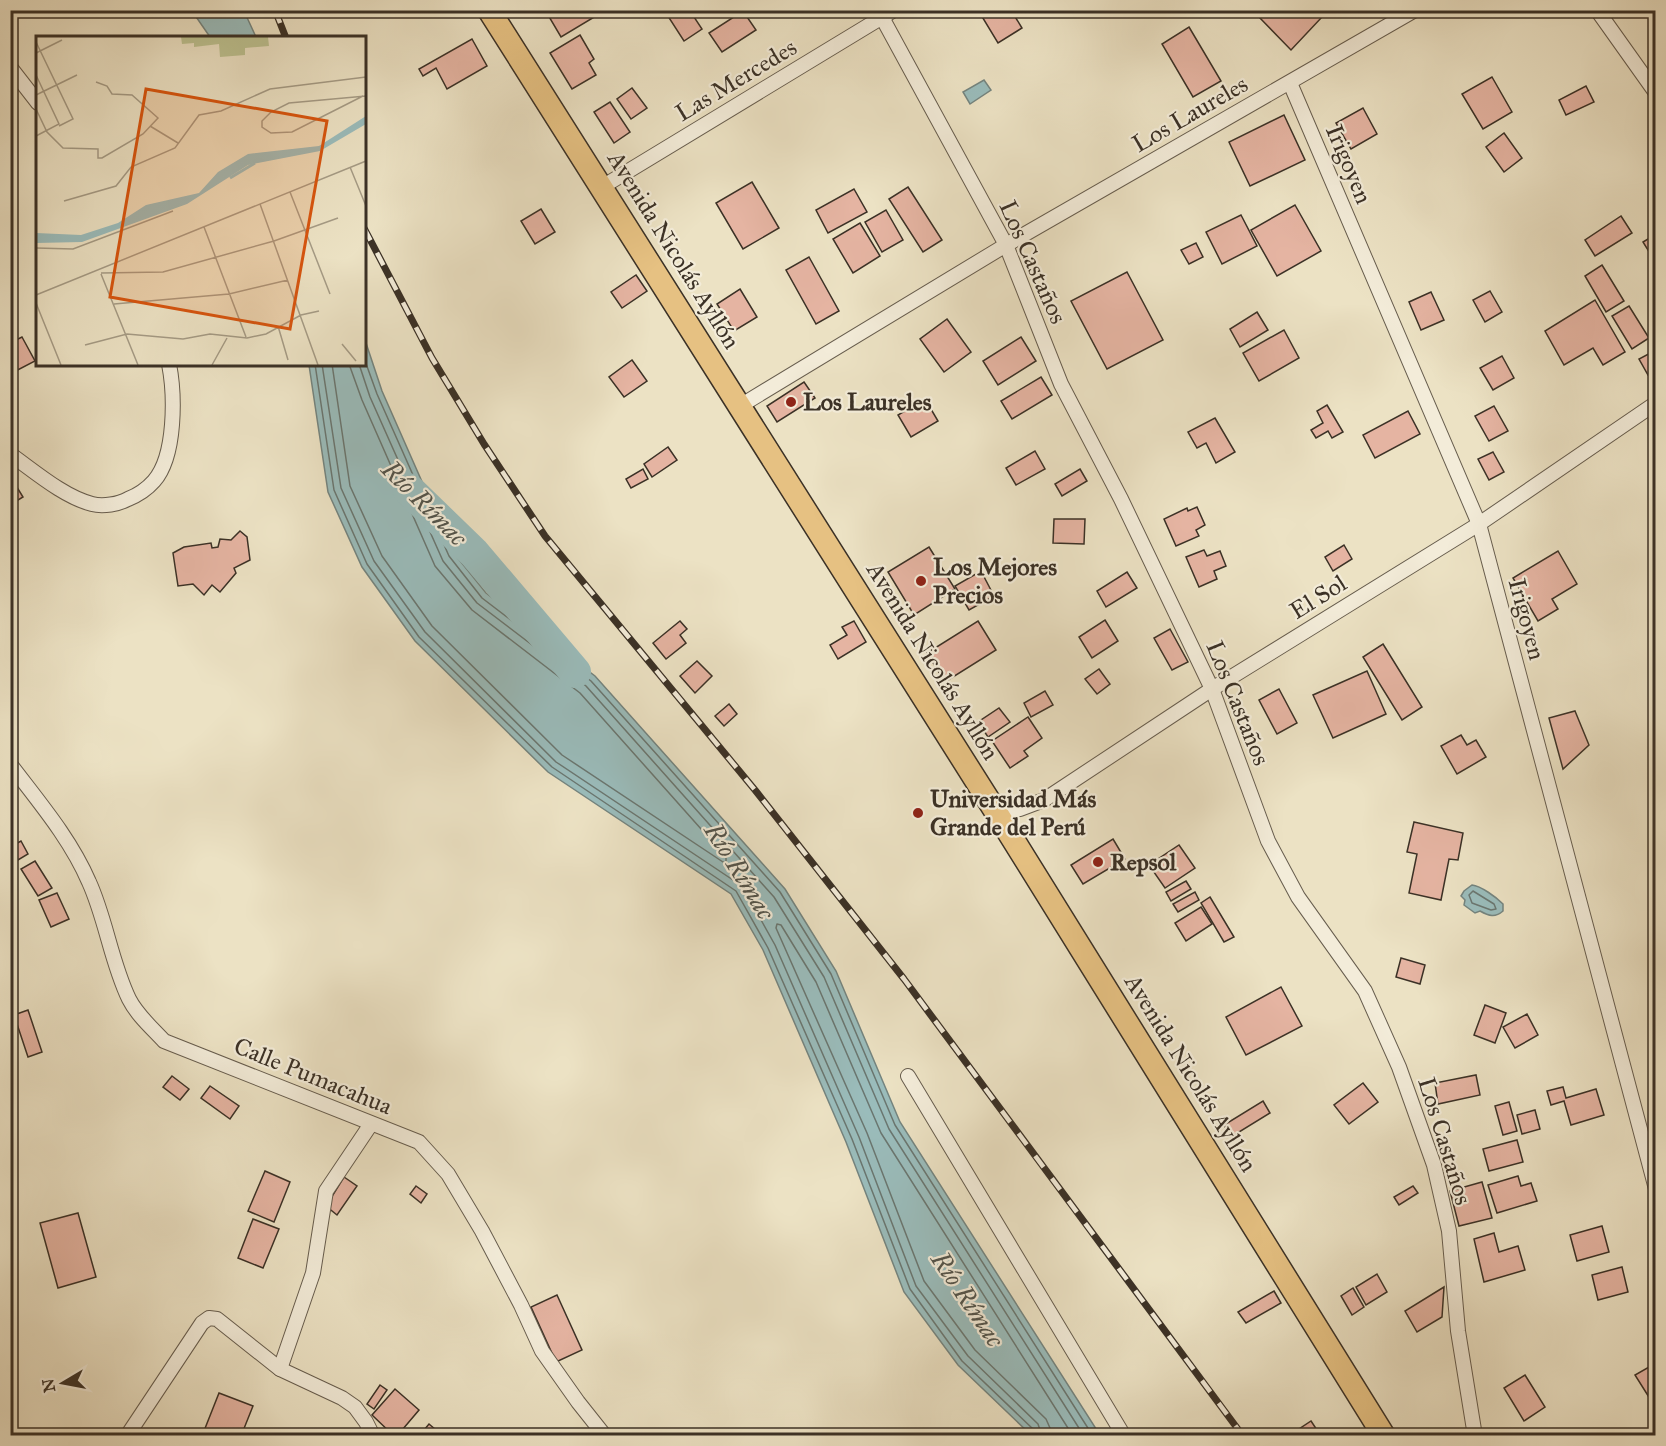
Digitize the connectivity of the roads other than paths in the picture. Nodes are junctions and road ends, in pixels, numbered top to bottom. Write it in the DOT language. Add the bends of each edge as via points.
graph roads {
  1 [pos="489,10"];
  2 [pos="1415,10"];
  3 [pos="1597,10"];
  4 [pos="885,13"];
  5 [pos="10,67"];
  6 [pos="1290,83"];
  7 [pos="1656,93"];
  8 [pos="36,100"];
  9 [pos="602,187"];
  10 [pos="1006,245"];
  11 [pos="169,366"];
  12 [pos="1656,403"];
  13 [pos="740,406"];
  14 [pos="10,454"];
  15 [pos="1479,524"];
  16 [pos="1212,689"];
  17 [pos="10,764"];
  18 [pos="996,812"];
  19 [pos="908,1076"];
  20 [pos="371,1124"];
  21 [pos="1656,1189"];
  22 [pos="280,1369"];
  23 [pos="127,1436"];
  24 [pos="373,1436"];
  25 [pos="605,1436"];
  26 [pos="1125,1436"];
  27 [pos="1384,1436"];
  28 [pos="1475,1436"];
  1 -- 9 [label="highway, Avenida Nicolás Ayllón"];
  2 -- 6 [label="street, Los Laureles"];
  3 -- 7 [label="street"];
  4 -- 9 [label="street, Las Mercedes"];
  4 -- 10 [label="street, Los Castaños"];
  5 -- 8 [label="street"];
  6 -- 10 [label="street, Los Laureles"];
  6 -- 15 [label="street, Irigoyen"];
  9 -- 13 [label="highway, Avenida Nicolás Ayllón"];
  10 -- 13 [label="street, Los Laureles"];
  10 -- 16 [label="street, Los Castaños" via="1061,384"];
  11 -- 14 [label="street" via="173,416 167,456 156,479 139,494 120,503 93,505 56,488"];
  12 -- 15 [label="street, El Sol"];
  13 -- 18 [label="highway, Avenida Nicolás Ayllón"];
  15 -- 16 [label="street, El Sol"];
  15 -- 21 [label="street, Irigoyen"];
  16 -- 18 [label="street, El Sol" via="1044,800"];
  16 -- 28 [label="street, Los Castaños" via="1268,841 1298,897 1365,991 1399,1067 1434,1165 1449,1231 1458,1331"];
  17 -- 20 [label="street, Calle Pumacahua" via="67,840 90,883 129,1000 164,1041"];
  18 -- 27 [label="highway, Avenida Nicolás Ayllón"];
  19 -- 26 [label="street"];
  20 -- 22 [label="street" via="326,1191 313,1273"];
  20 -- 25 [label="street, Calle Pumacahua" via="419,1143 448,1174 482,1231 542,1351"];
  22 -- 23 [label="street" via="217,1319 209,1318"];
  22 -- 24 [label="street" via="355,1407"];
}
